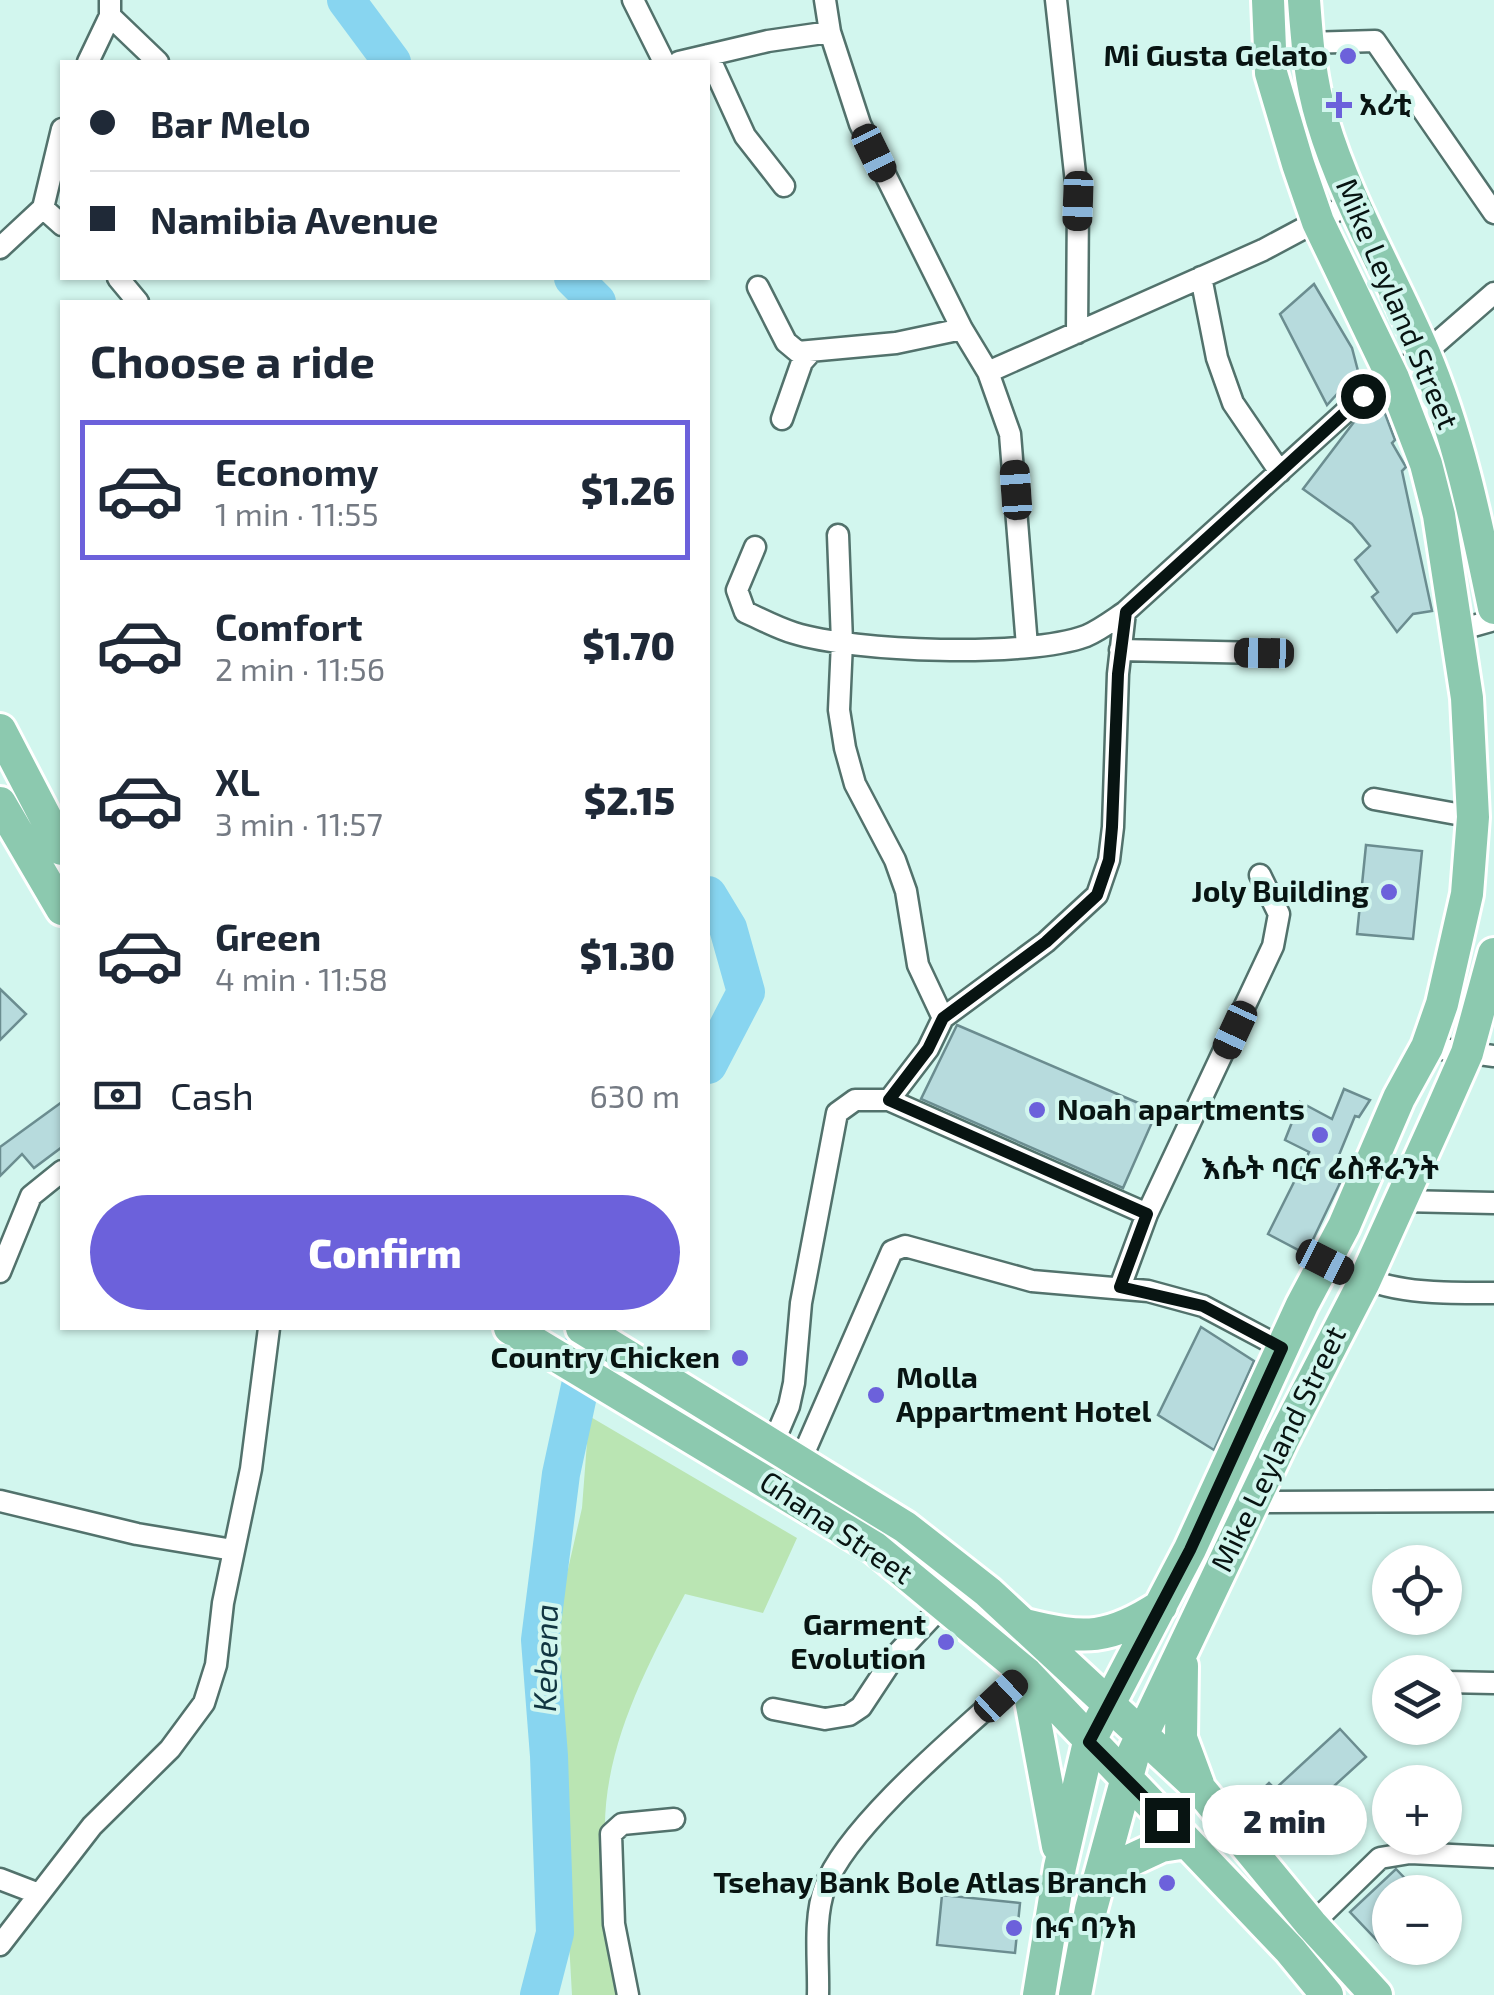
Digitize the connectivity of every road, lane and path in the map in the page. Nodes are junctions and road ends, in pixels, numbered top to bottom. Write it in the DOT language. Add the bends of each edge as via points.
graph roads {
  1 [pos="633,0"];
  2 [pos="826,0"];
  3 [pos="1056,0"];
  4 [pos="1268,0"];
  5 [pos="1304,0"];
  6 [pos="110,8"];
  7 [pos="830,32"];
  8 [pos="1307,43"];
  9 [pos="708,55"];
  10 [pos="89,60"];
  11 [pos="156,60"];
  12 [pos="663,60"];
  13 [pos="687,60"];
  14 [pos="60,137"];
  15 [pos="784,186"];
  16 [pos="1353,202"];
  17 [pos="42,208"];
  18 [pos="1494,213"];
  19 [pos="1318,222"];
  20 [pos="60,223"];
  21 [pos="0,248"];
  22 [pos="1201,278"];
  23 [pos="120,280"];
  24 [pos="758,287"];
  25 [pos="1494,293"];
  26 [pos="136,300"];
  27 [pos="962,329"];
  28 [pos="1077,333"];
  29 [pos="811,352"];
  30 [pos="1424,354"];
  31 [pos="988,372"];
  32 [pos="1393,378"];
  33 [pos="782,420"];
  34 [pos="1280,472"];
  35 [pos="838,535"];
  36 [pos="755,548"];
  37 [pos="1494,608"];
  38 [pos="1126,612"];
  39 [pos="1494,620"];
  40 [pos="1459,630"];
  41 [pos="842,642"];
  42 [pos="1027,646"];
  43 [pos="1120,650"];
  44 [pos="1264,653"];
  45 [pos="2,736"];
  46 [pos="1374,798"];
  47 [pos="0,802"];
  48 [pos="1473,817"];
  49 [pos="60,844"];
  50 [pos="1260,875"];
  51 [pos="60,905"];
  52 [pos="1494,954"];
  53 [pos="943,1018"];
  54 [pos="1427,1047"];
  55 [pos="1481,1055"];
  56 [pos="889,1100"];
  57 [pos="60,1173"];
  58 [pos="1401,1201"];
  59 [pos="1494,1203"];
  60 [pos="1147,1214"];
  61 [pos="1325,1262"];
  62 [pos="0,1272"];
  63 [pos="1364,1282"];
  64 [pos="1120,1287"];
  65 [pos="1494,1293"];
  66 [pos="268,1330"];
  67 [pos="585,1330"];
  68 [pos="523,1337"];
  69 [pos="1282,1348"];
  70 [pos="786,1454"];
  71 [pos="0,1501"];
  72 [pos="1494,1501"];
  73 [pos="1254,1502"];
  74 [pos="233,1550"];
  75 [pos="944,1604"];
  76 [pos="1161,1606"];
  77 [pos="1025,1625"];
  78 [pos="1183,1648"];
  79 [pos="1026,1673"];
  80 [pos="1462,1682"];
  81 [pos="1494,1683"];
  82 [pos="1108,1705"];
  83 [pos="774,1709"];
  84 [pos="1141,1735"];
  85 [pos="1089,1742"];
  86 [pos="1126,1777"];
  87 [pos="1199,1788"];
  88 [pos="674,1820"];
  89 [pos="1187,1842"];
  90 [pos="1494,1857"];
  91 [pos="1060,1867"];
  92 [pos="1103,1873"];
  93 [pos="0,1879"];
  94 [pos="39,1894"];
  95 [pos="1311,1924"];
  96 [pos="0,1945"];
  97 [pos="1290,1950"];
  98 [pos="628,1995"];
  99 [pos="818,1995"];
  100 [pos="1039,1995"];
  101 [pos="1075,1995"];
  102 [pos="1327,1995"];
  103 [pos="1376,1995"];
  1 -- 12 [label="street"];
  2 -- 7 [label="street"];
  3 -- 28 [label="street" via="1078,201"];
  4 -- 19 [label="main road, Mike Leyland Street" via="1272,73"];
  5 -- 8 [label="main road, Mike Leyland Street"];
  6 -- 10 [label="street"];
  6 -- 11 [label="street"];
  7 -- 9 [label="street"];
  7 -- 27 [label="street" via="860,124"];
  8 -- 16 [label="main road, Mike Leyland Street" via="1322,121"];
  8 -- 18 [label="street" via="1375,41"];
  9 -- 13 [label="street"];
  9 -- 15 [label="street" via="746,136"];
  14 -- 17 [label="street"];
  16 -- 19 [label="street"];
  16 -- 30 [label="main road, Mike Leyland Street"];
  17 -- 20 [label="street"];
  17 -- 21 [label="street"];
  19 -- 22 [label="street"];
  19 -- 32 [label="main road, Mike Leyland Street"];
  22 -- 28 [label="street"];
  22 -- 34 [label="street" via="1233,403"];
  23 -- 26 [label="street"];
  24 -- 29 [label="street" via="786,342"];
  25 -- 30 [label="street"];
  27 -- 29 [label="street"];
  27 -- 31 [label="street"];
  28 -- 31 [label="street"];
  29 -- 33 [label="street"];
  30 -- 32 [label="street"];
  30 -- 37 [label="main road, Mike Leyland Street" via="1457,448"];
  31 -- 42 [label="street" via="1014,458"];
  32 -- 34 [label="street" via="1363,396"];
  32 -- 40 [label="main road, Mike Leyland Street" via="1426,464"];
  34 -- 38 [label="street"];
  35 -- 41 [label="street"];
  36 -- 41 [label="street" via="737,590 745,612 794,633"];
  38 -- 42 [label="street" via="1086,636"];
  38 -- 43 [label="street"];
  39 -- 40 [label="street"];
  40 -- 48 [label="main road, Mike Leyland Street"];
  41 -- 42 [label="street"];
  41 -- 53 [label="street" via="845,748 855,784 895,860 918,964"];
  43 -- 44 [label="street"];
  43 -- 53 [label="street" via="1109,860 1097,895"];
  45 -- 49 [label="main road"];
  46 -- 48 [label="street"];
  47 -- 51 [label="main road"];
  48 -- 54 [label="main road, Mike Leyland Street" via="1467,894"];
  50 -- 60 [label="street" via="1279,914 1273,946"];
  52 -- 55 [label="main road, Mike Leyland Street"];
  53 -- 56 [label="street"];
  54 -- 55 [label="street"];
  54 -- 61 [label="main road, Mike Leyland Street"];
  55 -- 58 [label="main road, Mike Leyland Street"];
  56 -- 60 [label="street"];
  56 -- 70 [label="street" via="855,1100 837,1113 800,1303"];
  57 -- 62 [label="street" via="32,1196"];
  58 -- 59 [label="street"];
  58 -- 63 [label="main road, Mike Leyland Street"];
  60 -- 64 [label="street"];
  61 -- 63 [label="street"];
  61 -- 69 [label="main road, Mike Leyland Street"];
  63 -- 65 [label="street" via="1420,1292"];
  63 -- 73 [label="main road, Mike Leyland Street"];
  64 -- 69 [label="street" via="1203,1306"];
  64 -- 70 [label="street" via="1032,1281 919,1249 892,1250"];
  66 -- 74 [label="street"];
  67 -- 70 [label="main road, Ghana Street"];
  68 -- 75 [label="main road, Ghana Street" via="876,1548"];
  69 -- 76 [label="main road, Mike Leyland Street"];
  70 -- 77 [label="main road, Ghana Street" via="905,1528"];
  71 -- 74 [label="street"];
  72 -- 73 [label="street"];
  73 -- 78 [label="main road, Mike Leyland Street"];
  74 -- 94 [label="street" via="204,1703"];
  75 -- 79 [label="main road, Ghana Street"];
  75 -- 83 [label="street" via="850,1716"];
  76 -- 77 [label="main road" via="1113,1633 1062,1634"];
  76 -- 82 [label="main road, Mike Leyland Street"];
  77 -- 82 [label="main road, Ghana Street"];
  78 -- 84 [label="main road, Mike Leyland Street"];
  78 -- 87 [label="main road" via="1181,1738"];
  79 -- 85 [label="main road, Ghana Street"];
  79 -- 91 [label="main road"];
  79 -- 99 [label="street" via="917,1773 836,1865 824,1887"];
  80 -- 81 [label="street"];
  82 -- 84 [label="main road, Ghana Street"];
  82 -- 85 [label="main road, Mike Leyland Street"];
  84 -- 86 [label="main road, Mike Leyland Street"];
  84 -- 87 [label="main road, Ghana Street"];
  85 -- 86 [label="main road, Ghana Street"];
  85 -- 91 [label="main road, Mike Leyland Street"];
  86 -- 89 [label="main road, Ghana Street"];
  86 -- 92 [label="main road, Mike Leyland Street"];
  87 -- 95 [label="main road"];
  88 -- 98 [label="street" via="622,1824 610,1834 614,1924"];
  89 -- 92 [label="main road" via="1161,1846"];
  89 -- 97 [label="main road, Ghana Street"];
  90 -- 95 [label="street" via="1380,1858"];
  91 -- 100 [label="main road, Mike Leyland Street"];
  92 -- 101 [label="main road, Mike Leyland Street"];
  93 -- 94 [label="street"];
  94 -- 96 [label="street"];
  95 -- 97 [label="street"];
  95 -- 103 [label="main road"];
  97 -- 102 [label="main road, Ghana Street"];
}
